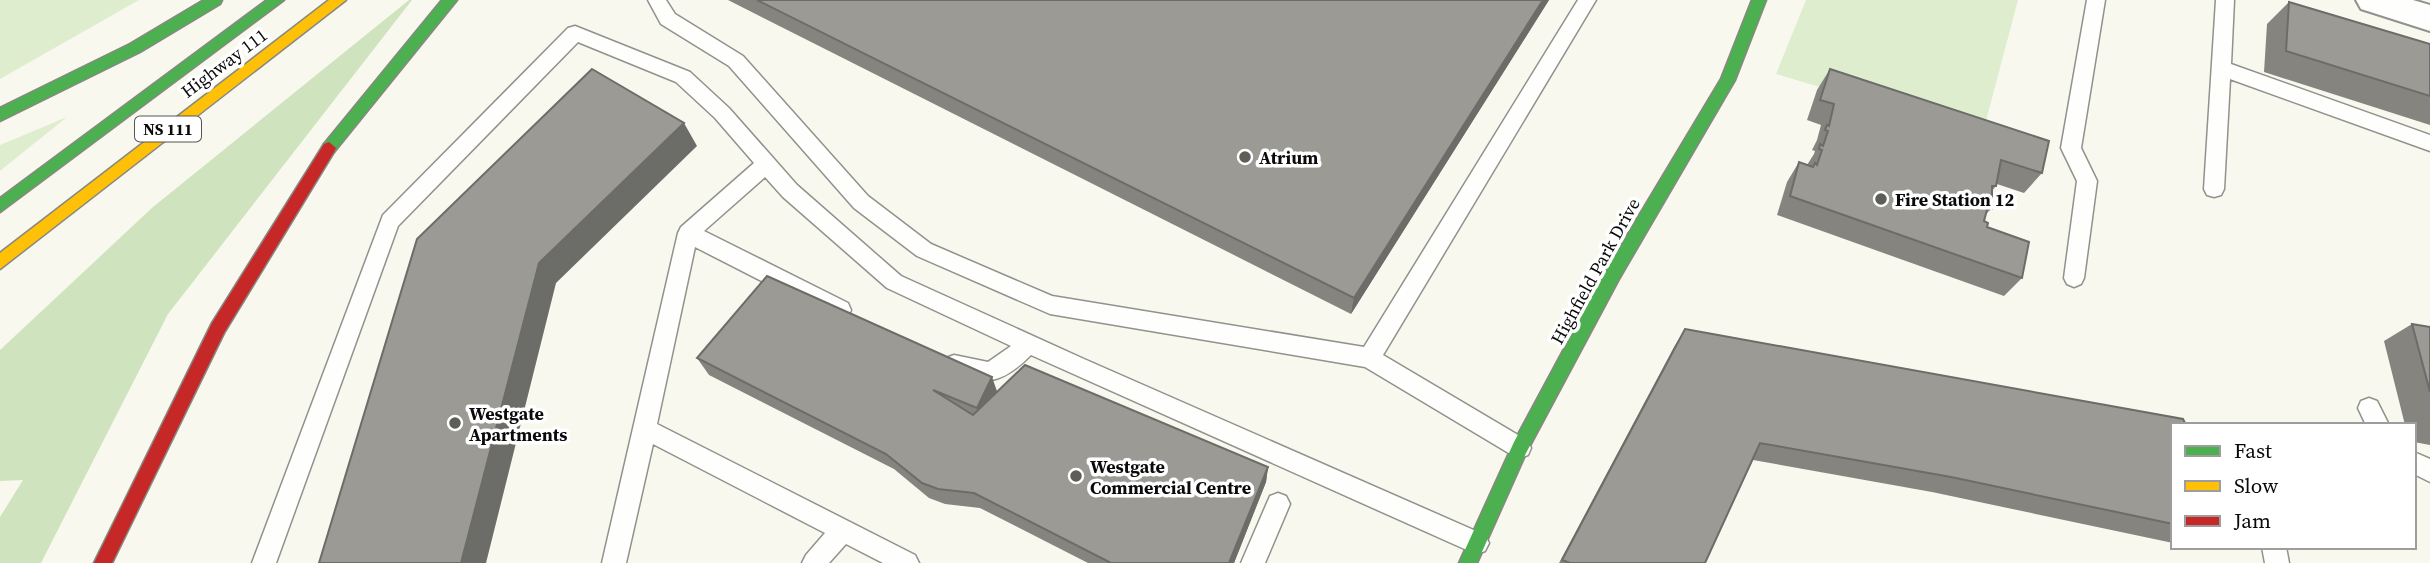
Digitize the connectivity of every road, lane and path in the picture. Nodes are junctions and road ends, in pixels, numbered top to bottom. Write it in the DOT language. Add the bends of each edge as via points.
graph roads {
  1 [pos="215,0"];
  2 [pos="277,0"];
  3 [pos="339,0"];
  4 [pos="450,0"];
  5 [pos="657,0"];
  6 [pos="1587,0"];
  7 [pos="1759,0"];
  8 [pos="2096,0"];
  9 [pos="2225,0"];
  10 [pos="2373,0"];
  11 [pos="2430,18"];
  12 [pos="2221,68"];
  13 [pos="0,114"];
  14 [pos="2430,144"];
  15 [pos="766,164"];
  16 [pos="2214,190"];
  17 [pos="0,206"];
  18 [pos="688,233"];
  19 [pos="0,262"];
  20 [pos="2074,278"];
  21 [pos="856,318"];
  22 [pos="1028,344"];
  23 [pos="1369,358"];
  24 [pos="940,359"];
  25 [pos="645,429"];
  26 [pos="1520,448"];
  27 [pos="1278,504"];
  28 [pos="843,530"];
  29 [pos="1477,543"];
  30 [pos="621,559"];
  31 [pos="103,563"];
  32 [pos="264,563"];
  33 [pos="814,563"];
  34 [pos="907,563"];
  35 [pos="1253,563"];
  36 [pos="1468,563"];
  1 -- 13 [label="main road" via="135,48"];
  2 -- 17 [label="main road, Highway 111 / NS 111"];
  3 -- 19 [label="main road, Highway 111 / NS 111"];
  4 -- 31 [label="main road" via="326,151 218,328"];
  5 -- 23 [label="lane" via="668,19 736,61 861,202 924,250 1050,304"];
  6 -- 23 [label="lane"];
  7 -- 26 [label="main road, Highfield Park Drive" via="1728,80 1613,274"];
  8 -- 20 [label="lane" via="2071,148 2087,181"];
  9 -- 12 [label="lane"];
  10 -- 11 [label="street"];
  12 -- 14 [label="lane"];
  12 -- 16 [label="lane"];
  15 -- 18 [label="lane"];
  15 -- 22 [label="lane" via="790,191 894,282"];
  15 -- 32 [label="lane" via="683,77 575,33 390,221"];
  18 -- 21 [label="lane"];
  18 -- 25 [label="lane"];
  22 -- 24 [label="lane" via="1001,369 977,373"];
  22 -- 29 [label="lane"];
  23 -- 26 [label="lane"];
  25 -- 28 [label="lane"];
  25 -- 30 [label="lane"];
  26 -- 29 [label="main road, Highfield Park Drive"];
  27 -- 35 [label="lane"];
  28 -- 33 [label="lane"];
  28 -- 34 [label="lane"];
  29 -- 36 [label="main road, Highfield Park Drive"];
}
